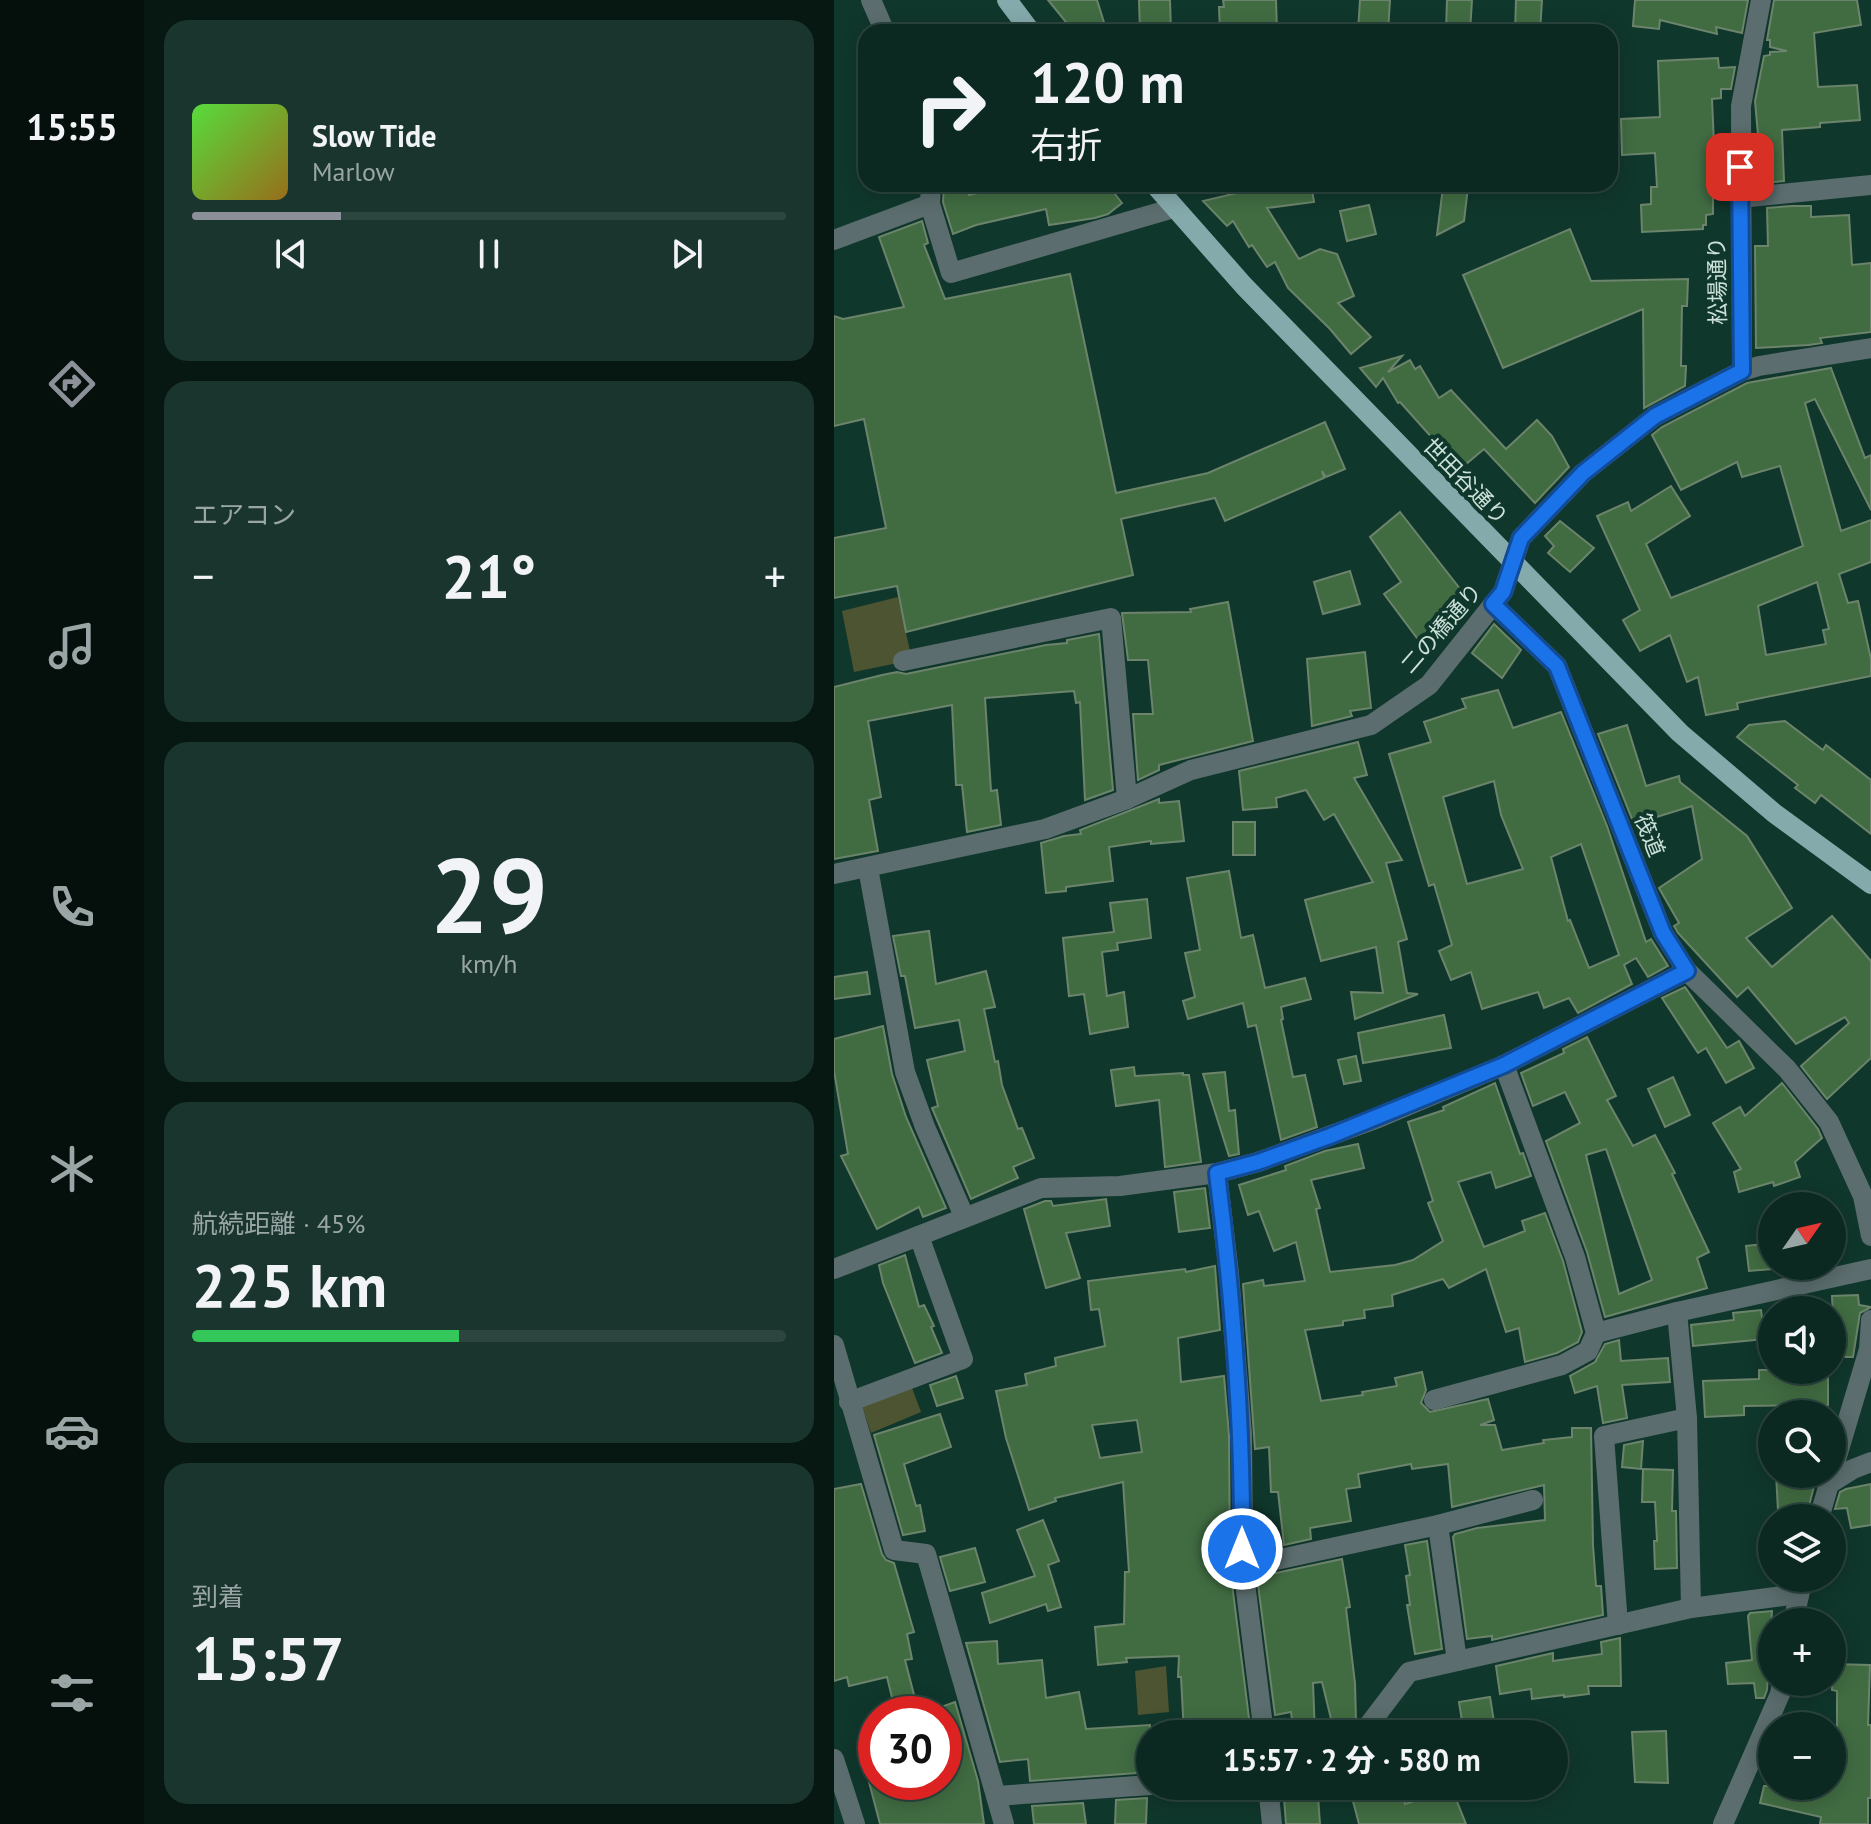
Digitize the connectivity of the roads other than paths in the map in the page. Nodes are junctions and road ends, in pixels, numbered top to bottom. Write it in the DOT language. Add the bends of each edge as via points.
graph roads {
  1 [pos="871,0"];
  2 [pos="1007,0"];
  3 [pos="1761,0"];
  4 [pos="882,24"];
  5 [pos="1025,24"];
  6 [pos="1871,185"];
  7 [pos="1161,192"];
  8 [pos="931,194"];
  9 [pos="1740,198"];
  10 [pos="1174,208"];
  11 [pos="834,240"];
  12 [pos="1871,348"];
  13 [pos="1742,371"];
  14 [pos="1513,564"];
  15 [pos="1493,604"];
  16 [pos="903,661"];
  17 [pos="1127,799"];
  18 [pos="868,868"];
  19 [pos="834,874"];
  20 [pos="1871,884"];
  21 [pos="1687,971"];
  22 [pos="1504,1065"];
  23 [pos="1217,1173"];
  24 [pos="964,1216"];
  25 [pos="919,1236"];
  26 [pos="1871,1236"];
  27 [pos="834,1269"];
  28 [pos="1871,1269"];
  29 [pos="1677,1312"];
  30 [pos="1871,1320"];
  31 [pos="1596,1333"];
  32 [pos="834,1345"];
  33 [pos="1434,1400"];
  34 [pos="849,1402"];
  35 [pos="1687,1418"];
  36 [pos="1846,1426"];
  37 [pos="1871,1462"];
  38 [pos="1846,1472"];
  39 [pos="1533,1500"];
  40 [pos="1438,1525"];
  41 [pos="1243,1567"];
  42 [pos="1770,1592"];
  43 [pos="1691,1608"];
  44 [pos="1618,1625"];
  45 [pos="1457,1661"];
  46 [pos="1779,1696"];
  47 [pos="1262,1720"];
  48 [pos="1373,1720"];
  49 [pos="834,1759"];
  50 [pos="1136,1786"];
  51 [pos="996,1796"];
  52 [pos="1269,1800"];
  53 [pos="855,1824"];
  54 [pos="1004,1824"];
  55 [pos="1272,1824"];
  56 [pos="1723,1824"];
  1 -- 4 [label="street"];
  2 -- 5 [label="main road"];
  3 -- 9 [label="street, 松場通り" via="1741,106"];
  6 -- 9 [label="street"];
  7 -- 10 [label="main road, 世田谷通り"];
  8 -- 10 [label="street" via="951,273"];
  8 -- 11 [label="street"];
  9 -- 13 [label="street, 松場通り"];
  10 -- 14 [label="main road, 世田谷通り"];
  12 -- 13 [label="street, 二の橋通り"];
  13 -- 14 [label="street, 二の橋通り" via="1655,416 1583,473 1521,538"];
  14 -- 15 [label="street, 二の橋通り"];
  14 -- 20 [label="main road, 世田谷通り" via="1680,733 1774,813"];
  15 -- 17 [label="street, 二の橋通り" via="1429,685 1371,725 1191,770"];
  15 -- 21 [label="street, 筏道" via="1557,666 1663,933"];
  16 -- 17 [label="street" via="1111,618"];
  17 -- 18 [label="street, 二の橋通り" via="1045,829"];
  18 -- 19 [label="street, 二の橋通り"];
  18 -- 24 [label="street" via="905,1072"];
  21 -- 22 [label="street"];
  21 -- 26 [label="street, 筏道" via="1787,1069 1829,1122 1863,1196"];
  22 -- 23 [label="street" via="1352,1128"];
  22 -- 31 [label="street" via="1575,1257"];
  23 -- 24 [label="street" via="1120,1186 1041,1188"];
  23 -- 41 [label="street" via="1242,1434"];
  24 -- 25 [label="street"];
  25 -- 27 [label="street"];
  25 -- 34 [label="street" via="963,1359"];
  28 -- 29 [label="street"];
  29 -- 31 [label="street"];
  29 -- 35 [label="street"];
  30 -- 36 [label="street" via="1869,1349"];
  31 -- 33 [label="street" via="1588,1351 1562,1365"];
  32 -- 34 [label="street"];
  34 -- 51 [label="street" via="894,1550 926,1554"];
  35 -- 43 [label="street"];
  35 -- 44 [label="street" via="1604,1436"];
  37 -- 38 [label="street"];
  39 -- 40 [label="street"];
  40 -- 41 [label="street"];
  40 -- 45 [label="street"];
  41 -- 47 [label="street"];
  42 -- 43 [label="street"];
  43 -- 44 [label="street"];
  44 -- 45 [label="street"];
  45 -- 48 [label="street" via="1409,1672"];
  46 -- 56 [label="street"];
  49 -- 53 [label="street"];
  50 -- 51 [label="street"];
  51 -- 54 [label="street"];
  52 -- 55 [label="street"];
}
